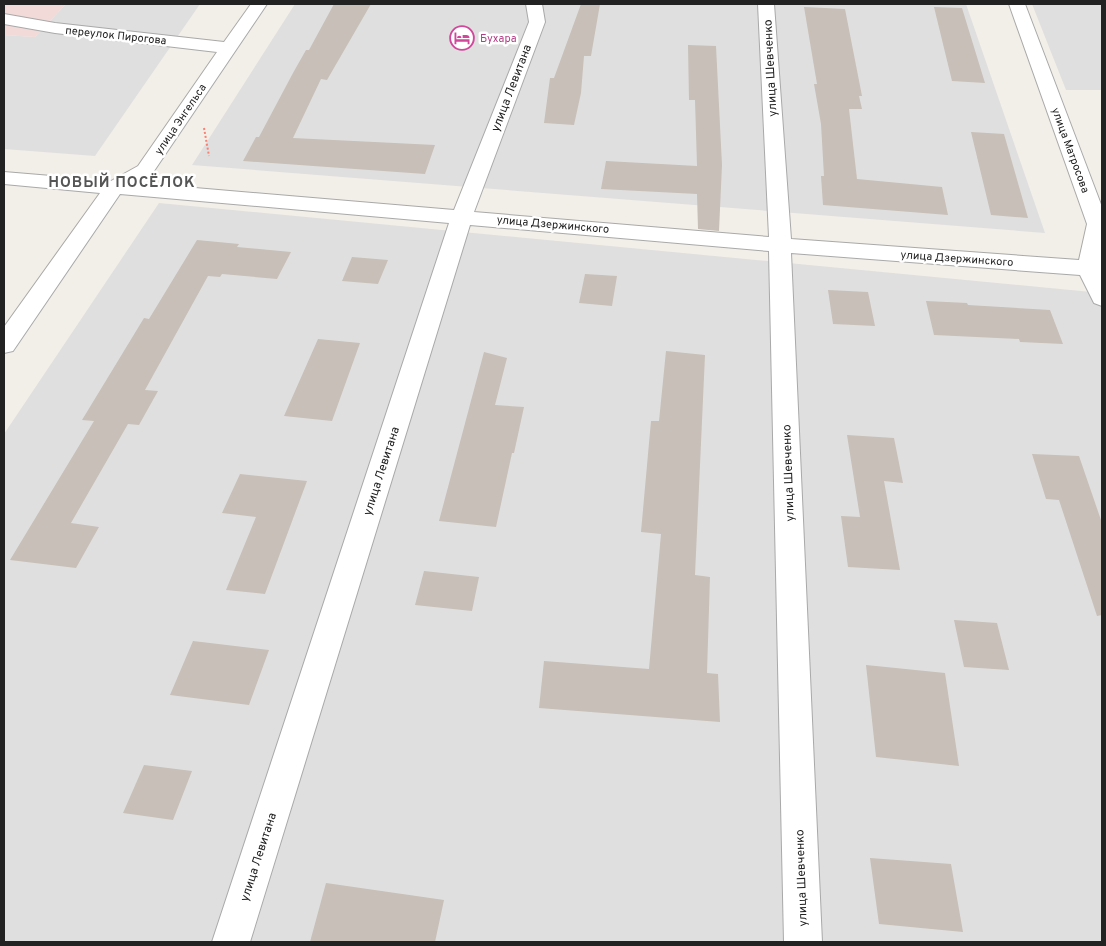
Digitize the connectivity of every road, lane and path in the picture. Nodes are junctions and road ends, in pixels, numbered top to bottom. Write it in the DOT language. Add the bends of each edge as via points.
graph roads {
  1 [pos="259,4"];
  2 [pos="534,4"];
  3 [pos="766,4"];
  4 [pos="1017,4"];
  5 [pos="4,19"];
  6 [pos="229,48"];
  7 [pos="4,178"];
  8 [pos="115,187"];
  9 [pos="462,216"];
  10 [pos="780,245"];
  11 [pos="1096,268"];
  12 [pos="1102,298"];
  13 [pos="4,345"];
  14 [pos="231,942"];
  15 [pos="803,942"];
  1 -- 6 [label="street, улица Энгельса"];
  2 -- 9 [label="street, улица Левитана" via="536,22"];
  3 -- 10 [label="street, улица Шевченко"];
  4 -- 11 [label="street, улица Матросова" via="1098,224"];
  5 -- 6 [label="street, переулок Пирогова"];
  6 -- 8 [label="street, улица Энгельса" via="145,170"];
  7 -- 8 [label="street, улица Дзержинского"];
  8 -- 9 [label="street, улица Дзержинского"];
  8 -- 13 [label="street, улица Энгельса"];
  9 -- 10 [label="street, улица Дзержинского"];
  9 -- 14 [label="street, улица Левитана"];
  10 -- 11 [label="street, улица Дзержинского"];
  10 -- 15 [label="street, улица Шевченко"];
  11 -- 12 [label="street"];
}
